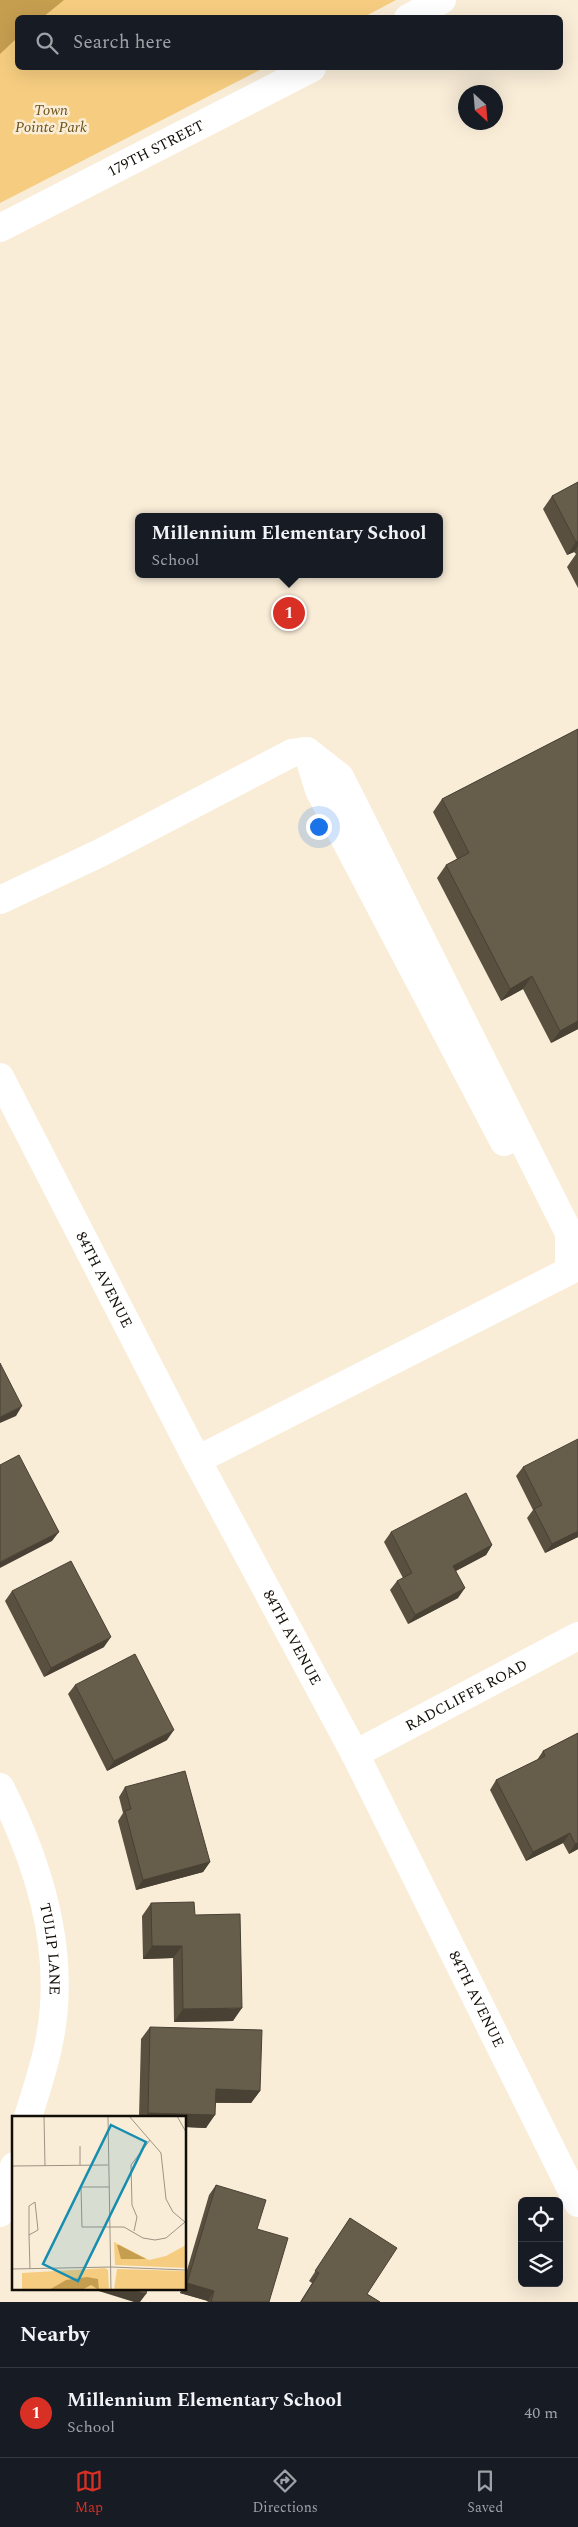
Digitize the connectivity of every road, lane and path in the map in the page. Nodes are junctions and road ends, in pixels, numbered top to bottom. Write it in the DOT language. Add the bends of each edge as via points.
graph roads {
  1 [pos="442,0"];
  2 [pos="414,15"];
  3 [pos="308,70"];
  4 [pos="0,228"];
  5 [pos="0,900"];
  6 [pos="0,1077"];
  7 [pos="197,1460"];
  8 [pos="578,1636"];
  9 [pos="355,1754"];
  10 [pos="0,1787"];
  11 [pos="28,2116"];
  12 [pos="12,2173"];
  13 [pos="578,2203"];
  14 [pos="0,2213"];
  1 -- 2 [label="street"];
  3 -- 4 [label="street, 179TH STREET"];
  5 -- 7 [label="street" via="100,853 292,753 307,752 340,777 569,1233 569,1271"];
  6 -- 7 [label="street, 84TH AVENUE"];
  7 -- 9 [label="street, 84TH AVENUE"];
  8 -- 9 [label="street, RADCLIFFE ROAD"];
  9 -- 13 [label="street, 84TH AVENUE"];
  10 -- 11 [label="street, TULIP LANE" via="31,1853 44,1894 50,1932 54,1994 49,2037"];
  12 -- 14 [label="street"];
}
